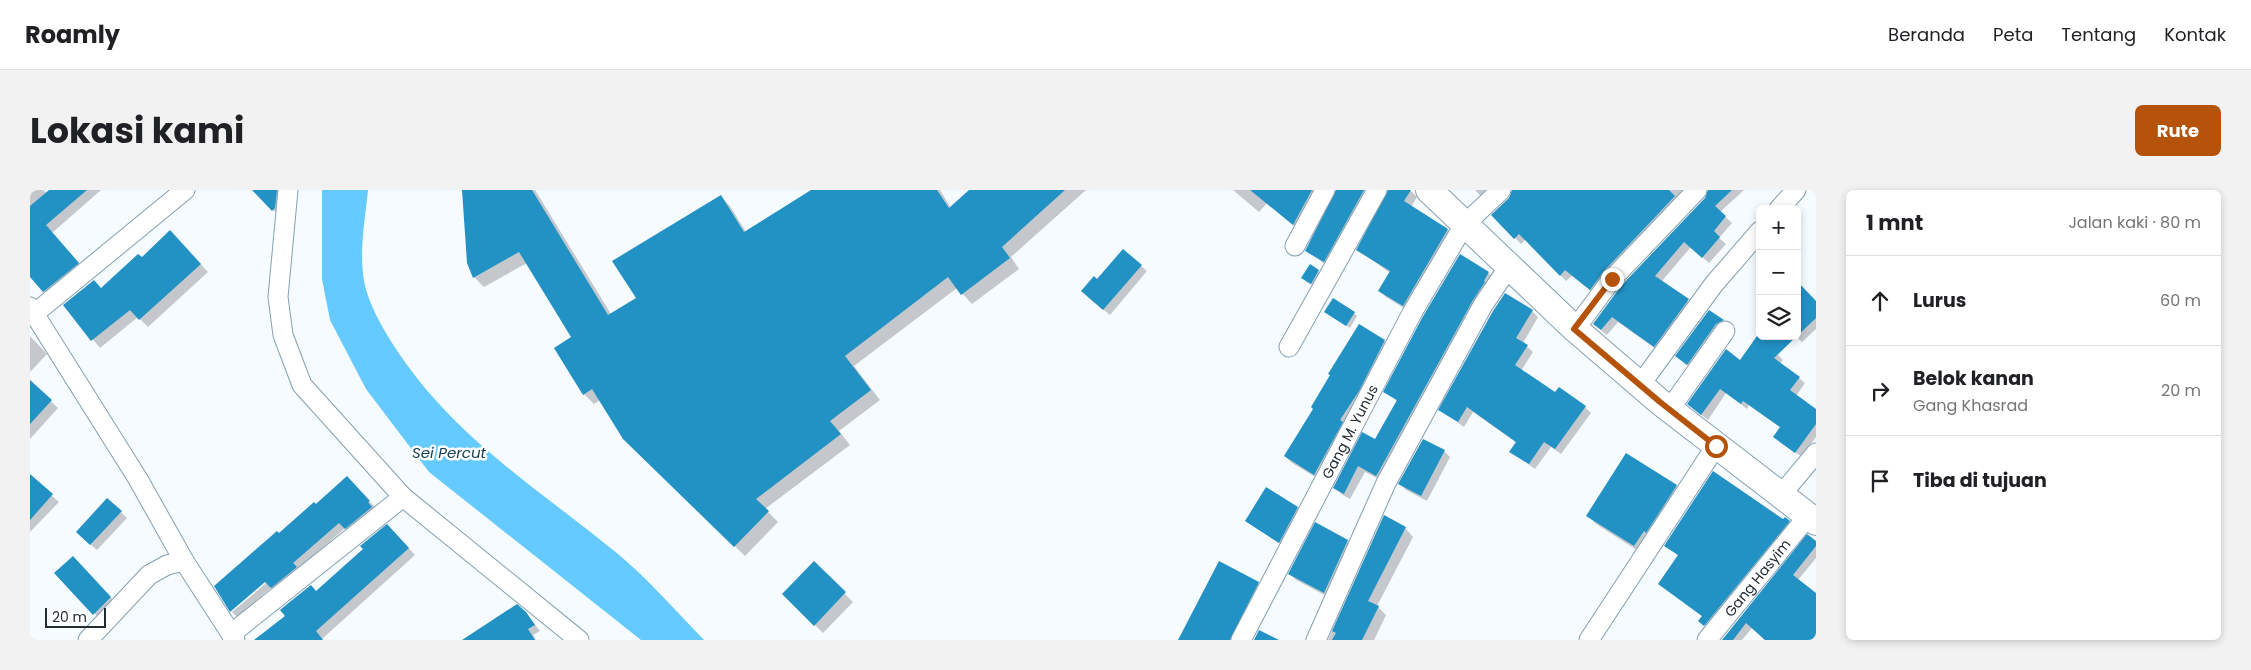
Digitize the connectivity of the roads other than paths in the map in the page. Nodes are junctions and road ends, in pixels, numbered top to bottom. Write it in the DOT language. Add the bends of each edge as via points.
graph roads {
  1 [pos="185,190"];
  2 [pos="288,190"];
  3 [pos="1325,190"];
  4 [pos="1377,190"];
  5 [pos="1429,190"];
  6 [pos="1502,190"];
  7 [pos="1698,190"];
  8 [pos="1796,190"];
  9 [pos="1783,205"];
  10 [pos="1464,225"];
  11 [pos="1756,236"];
  12 [pos="1295,246"];
  13 [pos="1508,268"];
  14 [pos="32,310"];
  15 [pos="1574,329"];
  16 [pos="1725,331"];
  17 [pos="1290,347"];
  18 [pos="1640,385"];
  19 [pos="1669,410"];
  20 [pos="1716,446"];
  21 [pos="1816,453"];
  22 [pos="1781,495"];
  23 [pos="403,497"];
  24 [pos="1812,519"];
  25 [pos="184,561"];
  26 [pos="233,637"];
  27 [pos="572,638"];
  28 [pos="88,640"];
  29 [pos="1241,640"];
  30 [pos="1316,640"];
  31 [pos="1589,640"];
  32 [pos="1707,640"];
  1 -- 14 [label="street"];
  2 -- 23 [label="street" via="278,297 283,335 302,385"];
  3 -- 12 [label="street"];
  4 -- 17 [label="street"];
  5 -- 10 [label="main road"];
  6 -- 10 [label="street, Gang M. Yunus"];
  7 -- 15 [label="street" via="1612,279"];
  8 -- 9 [label="street"];
  10 -- 13 [label="main road"];
  10 -- 29 [label="street, Gang M. Yunus" via="1412,313"];
  11 -- 18 [label="street" via="1714,284"];
  13 -- 15 [label="main road"];
  13 -- 30 [label="street" via="1483,305 1386,483"];
  14 -- 25 [label="street" via="138,479"];
  15 -- 18 [label="main road"];
  16 -- 19 [label="street"];
  18 -- 19 [label="main road"];
  19 -- 20 [label="main road"];
  20 -- 22 [label="main road"];
  20 -- 31 [label="street"];
  21 -- 22 [label="street"];
  22 -- 24 [label="main road"];
  23 -- 26 [label="street"];
  23 -- 27 [label="street"];
  24 -- 32 [label="street, Gang Hasyim"];
  25 -- 26 [label="street"];
  25 -- 28 [label="street" via="167,565 149,575"];
}
